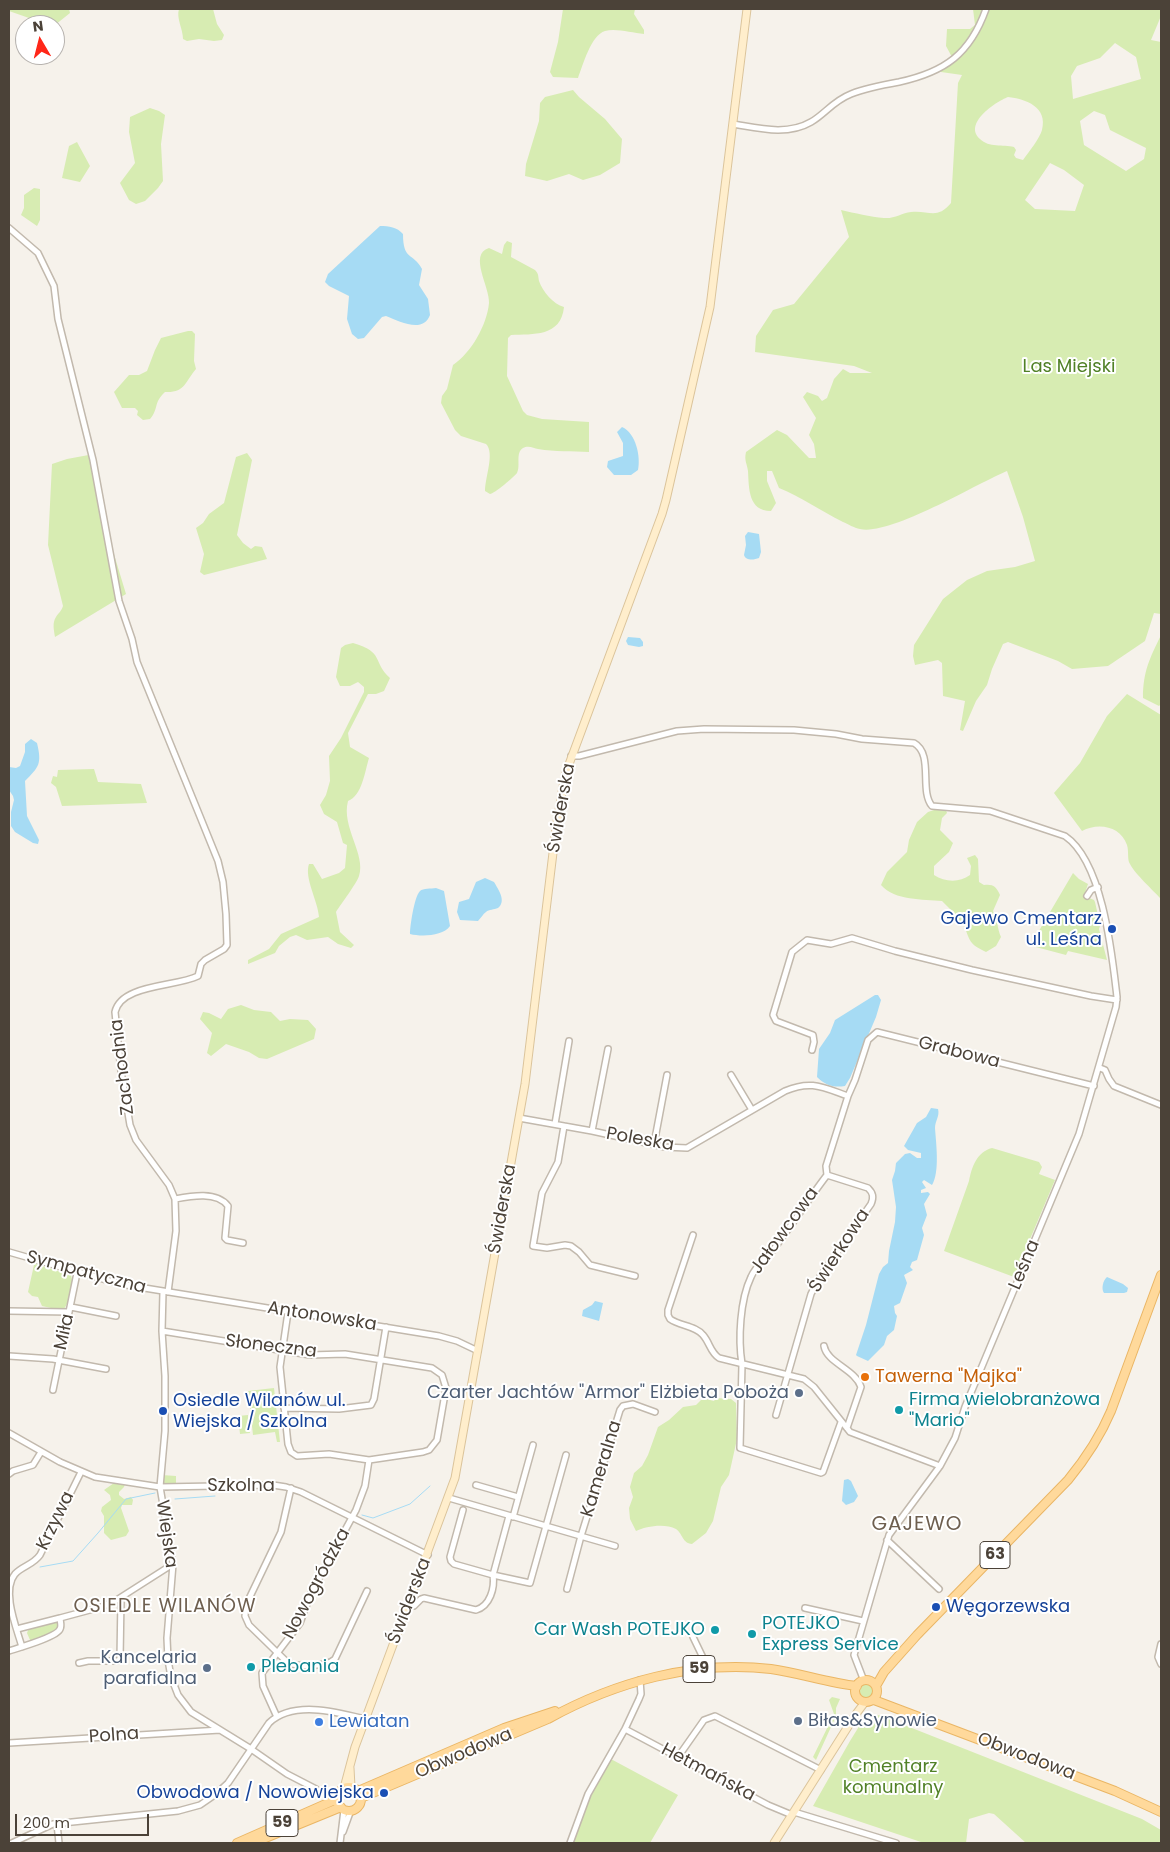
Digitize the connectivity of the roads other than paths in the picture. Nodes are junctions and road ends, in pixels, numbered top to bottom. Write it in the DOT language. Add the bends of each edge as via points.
graph roads {
  1 [pos="747,9"];
  2 [pos="986,9"];
  3 [pos="733,124"];
  4 [pos="9,228"];
  5 [pos="572,756"];
  6 [pos="1098,888"];
  7 [pos="1087,896"];
  8 [pos="1117,1000"];
  9 [pos="569,1041"];
  10 [pos="608,1049"];
  11 [pos="812,1050"];
  12 [pos="1100,1068"];
  13 [pos="667,1075"];
  14 [pos="731,1075"];
  15 [pos="855,1080"];
  16 [pos="1094,1086"];
  17 [pos="848,1096"];
  18 [pos="1161,1106"];
  19 [pos="752,1110"];
  20 [pos="519,1118"];
  21 [pos="555,1124"];
  22 [pos="564,1126"];
  23 [pos="592,1131"];
  24 [pos="654,1144"];
  25 [pos="827,1175"];
  26 [pos="175,1198"];
  27 [pos="693,1234"];
  28 [pos="243,1243"];
  29 [pos="9,1252"];
  30 [pos="77,1273"];
  31 [pos="1161,1275"];
  32 [pos="635,1276"];
  33 [pos="166,1292"];
  34 [pos="70,1309"];
  35 [pos="9,1311"];
  36 [pos="288,1312"];
  37 [pos="116,1316"];
  38 [pos="386,1327"];
  39 [pos="162,1332"];
  40 [pos="824,1346"];
  41 [pos="282,1350"];
  42 [pos="478,1351"];
  43 [pos="9,1356"];
  44 [pos="60,1360"];
  45 [pos="380,1360"];
  46 [pos="742,1364"];
  47 [pos="106,1369"];
  48 [pos="788,1374"];
  49 [pos="53,1390"];
  50 [pos="284,1408"];
  51 [pos="654,1412"];
  52 [pos="776,1414"];
  53 [pos="841,1422"];
  54 [pos="847,1428"];
  55 [pos="9,1433"];
  56 [pos="533,1445"];
  57 [pos="41,1452"];
  58 [pos="566,1455"];
  59 [pos="369,1460"];
  60 [pos="940,1466"];
  61 [pos="81,1472"];
  62 [pos="9,1474"];
  63 [pos="476,1485"];
  64 [pos="160,1486"];
  65 [pos="291,1488"];
  66 [pos="518,1497"];
  67 [pos="449,1498"];
  68 [pos="464,1510"];
  69 [pos="511,1516"];
  70 [pos="352,1519"];
  71 [pos="545,1526"];
  72 [pos="581,1536"];
  73 [pos="887,1540"];
  74 [pos="615,1546"];
  75 [pos="428,1555"];
  76 [pos="172,1564"];
  77 [pos="493,1575"];
  78 [pos="567,1589"];
  79 [pos="939,1589"];
  80 [pos="367,1591"];
  81 [pos="122,1598"];
  82 [pos="408,1605"];
  83 [pos="805,1608"];
  84 [pos="60,1618"];
  85 [pos="863,1622"];
  86 [pos="17,1629"];
  87 [pos="694,1637"];
  88 [pos="1161,1644"];
  89 [pos="22,1647"];
  90 [pos="9,1650"];
  91 [pos="278,1653"];
  92 [pos="79,1663"];
  93 [pos="1161,1664"];
  94 [pos="708,1668"];
  95 [pos="640,1680"];
  96 [pos="872,1688"];
  97 [pos="856,1689"];
  98 [pos="862,1701"];
  99 [pos="277,1717"];
  100 [pos="365,1719"];
  101 [pos="625,1729"];
  102 [pos="220,1730"];
  103 [pos="9,1743"];
  104 [pos="251,1749"];
  105 [pos="678,1757"];
  106 [pos="821,1770"];
  107 [pos="316,1789"];
  108 [pos="353,1791"];
  109 [pos="337,1799"];
  110 [pos="345,1809"];
  111 [pos="1161,1812"];
  112 [pos="793,1814"];
  113 [pos="57,1824"];
  114 [pos="340,1842"];
  115 [pos="12,1843"];
  116 [pos="60,1843"];
  117 [pos="237,1843"];
  118 [pos="253,1843"];
  119 [pos="570,1843"];
  120 [pos="774,1843"];
  121 [pos="896,1843"];
  1 -- 3 [label="street, Świderska"];
  2 -- 3 [label="street" via="968,45 955,59 935,71 849,94 804,125 776,130"];
  3 -- 5 [label="street, Świderska" via="710,307 662,514"];
  4 -- 26 [label="street, Zachodnia" via="38,253 54,286 58,319 93,460 119,601 137,662 218,861 223,882 227,935 224,949 200,964 198,976 130,994 118,1003 116,1012 130,1125 136,1140"];
  5 -- 6 [label="street, Leśna" via="677,731 704,729 794,730 914,743 924,758 928,802 932,806 990,811 1065,836 1078,848"];
  5 -- 20 [label="street, Świderska" via="560,802"];
  6 -- 7 [label="street" via="1090,890"];
  6 -- 8 [label="street, Leśna"];
  8 -- 11 [label="street" via="999,976 852,938 837,944 807,940 792,952 773,1015 776,1021 813,1035"];
  8 -- 12 [label="street, Leśna"];
  9 -- 21 [label="street"];
  10 -- 23 [label="street"];
  12 -- 16 [label="street, Leśna"];
  12 -- 18 [label="street" via="1119,1089"];
  13 -- 24 [label="street"];
  14 -- 19 [label="street"];
  15 -- 16 [label="street, Grabowa" via="868,1040 877,1032"];
  15 -- 17 [label="street, Jałowcowa"];
  16 -- 60 [label="street, Leśna" via="1079,1134 964,1406 955,1438"];
  17 -- 19 [label="street, Poleska" via="803,1084"];
  17 -- 25 [label="street, Jałowcowa" via="826,1166"];
  19 -- 24 [label="street, Poleska" via="688,1148"];
  20 -- 21 [label="street, Poleska"];
  20 -- 42 [label="street, Świderska"];
  21 -- 22 [label="street, Poleska"];
  22 -- 23 [label="street, Poleska"];
  22 -- 32 [label="street" via="558,1162 542,1192 533,1246 571,1246 590,1265"];
  23 -- 24 [label="street, Poleska"];
  25 -- 46 [label="street, Jałowcowa" via="752,1274 743,1304"];
  25 -- 48 [label="street, Świerkowa" via="868,1188 873,1199 814,1287"];
  26 -- 28 [label="street" via="202,1196 222,1199 228,1206 225,1238"];
  26 -- 33 [label="street, Zachodnia" via="176,1231"];
  27 -- 46 [label="street" via="668,1316 674,1322 700,1332 719,1358"];
  29 -- 30 [label="street, Sympatyczna"];
  30 -- 33 [label="street, Sympatyczna"];
  30 -- 34 [label="street, Miła"];
  31 -- 96 [label="main road, 63" via="1111,1411 1086,1457"];
  33 -- 36 [label="street, Antonowska"];
  33 -- 39 [label="street, Wiejska"];
  34 -- 35 [label="street"];
  34 -- 37 [label="street"];
  34 -- 44 [label="street, Miła"];
  36 -- 38 [label="street, Antonowska"];
  36 -- 41 [label="street"];
  38 -- 42 [label="street, Antonowska" via="448,1338"];
  38 -- 45 [label="street"];
  39 -- 41 [label="street, Słoneczna"];
  39 -- 64 [label="street, Wiejska" via="166,1412"];
  40 -- 54 [label="street" via="827,1353 856,1377 861,1387"];
  41 -- 45 [label="street, Słoneczna" via="315,1355 337,1353"];
  41 -- 50 [label="street" via="280,1374"];
  42 -- 67 [label="street, Świderska" via="459,1461"];
  43 -- 44 [label="street"];
  44 -- 47 [label="street"];
  44 -- 49 [label="street, Miła"];
  45 -- 50 [label="street" via="374,1400 370,1405 340,1409"];
  45 -- 59 [label="street, Słoneczna" via="432,1368 442,1375 446,1388 434,1446 423,1452"];
  46 -- 48 [label="street"];
  46 -- 53 [label="street, Jałowcowa" via="740,1448 821,1473"];
  48 -- 52 [label="street, Świerkowa"];
  48 -- 53 [label="street" via="810,1384"];
  50 -- 59 [label="street" via="288,1448 294,1454 330,1454"];
  51 -- 72 [label="street, Kameralna" via="633,1404 620,1410"];
  53 -- 54 [label="street"];
  54 -- 60 [label="street" via="855,1434"];
  55 -- 57 [label="street, Szkolna"];
  56 -- 66 [label="street"];
  57 -- 61 [label="street, Szkolna"];
  57 -- 62 [label="street" via="33,1466"];
  58 -- 71 [label="street"];
  59 -- 70 [label="street, Nowogródzka" via="365,1486"];
  60 -- 73 [label="street, Leśna"];
  61 -- 64 [label="street, Szkolna"];
  61 -- 86 [label="street, Krzywa" via="40,1555 12,1579 10,1600"];
  63 -- 66 [label="street"];
  64 -- 65 [label="street, Szkolna" via="273,1485"];
  64 -- 76 [label="street, Wiejska"];
  65 -- 70 [label="street, Szkolna"];
  65 -- 91 [label="street" via="281,1532 245,1610 249,1625"];
  66 -- 69 [label="street"];
  67 -- 69 [label="street"];
  67 -- 75 [label="street, Świderska"];
  68 -- 77 [label="street" via="451,1561"];
  69 -- 71 [label="street"];
  69 -- 77 [label="street"];
  70 -- 75 [label="street, Szkolna"];
  70 -- 91 [label="street, Nowogródzka" via="311,1593 298,1627"];
  71 -- 72 [label="street"];
  71 -- 77 [label="street" via="530,1583"];
  72 -- 74 [label="street"];
  72 -- 78 [label="street, Kameralna"];
  73 -- 79 [label="street"];
  73 -- 85 [label="street, Leśna"];
  75 -- 82 [label="street, Świderska"];
  76 -- 81 [label="street"];
  76 -- 102 [label="street, Wiejska" via="167,1638 171,1677 188,1709"];
  77 -- 82 [label="street" via="487,1604 482,1608 476,1610 424,1598 414,1606"];
  80 -- 91 [label="street" via="335,1659 330,1663 293,1664"];
  81 -- 84 [label="street"];
  81 -- 92 [label="street" via="120,1659"];
  82 -- 100 [label="street, Świderska"];
  83 -- 85 [label="street"];
  84 -- 86 [label="street"];
  84 -- 89 [label="street" via="58,1632"];
  85 -- 96 [label="street, Leśna" via="854,1655"];
  86 -- 89 [label="street, Krzywa"];
  87 -- 94 [label="street"];
  88 -- 93 [label="street" via="1158,1657"];
  89 -- 90 [label="street"];
  91 -- 99 [label="street, Nowogródzka" via="261,1677"];
  94 -- 95 [label="main road, Obwodowa / 59"];
  94 -- 97 [label="main road, Obwodowa / 59" via="776,1670"];
  95 -- 101 [label="street" via="642,1694"];
  95 -- 108 [label="main road, Obwodowa / 59" via="504,1728"];
  96 -- 97 [label="main road"];
  96 -- 98 [label="main road"];
  96 -- 111 [label="main road, Obwodowa" via="889,1704 1115,1791"];
  97 -- 98 [label="main road"];
  98 -- 106 [label="street"];
  99 -- 100 [label="street" via="314,1710"];
  99 -- 104 [label="street"];
  100 -- 108 [label="street, Świderska" via="350,1764"];
  101 -- 105 [label="street, Hetmańska"];
  101 -- 119 [label="street" via="588,1794"];
  102 -- 103 [label="street, Polna"];
  102 -- 104 [label="street, Wiejska"];
  104 -- 107 [label="street, Wiejska"];
  104 -- 113 [label="street" via="224,1788 194,1807"];
  105 -- 106 [label="street" via="704,1720 715,1716"];
  105 -- 112 [label="street, Hetmańska" via="762,1802"];
  106 -- 112 [label="street"];
  108 -- 109 [label="main road" via="339,1792"];
  108 -- 110 [label="main road, Obwodowa / 59" via="358,1806"];
  109 -- 110 [label="main road"];
  109 -- 117 [label="main road, 59"];
  110 -- 114 [label="street"];
  110 -- 118 [label="main road, Obwodowa / 59"];
  112 -- 120 [label="street"];
  112 -- 121 [label="street, Hetmańska"];
  113 -- 115 [label="street"];
  113 -- 116 [label="street"];
}
